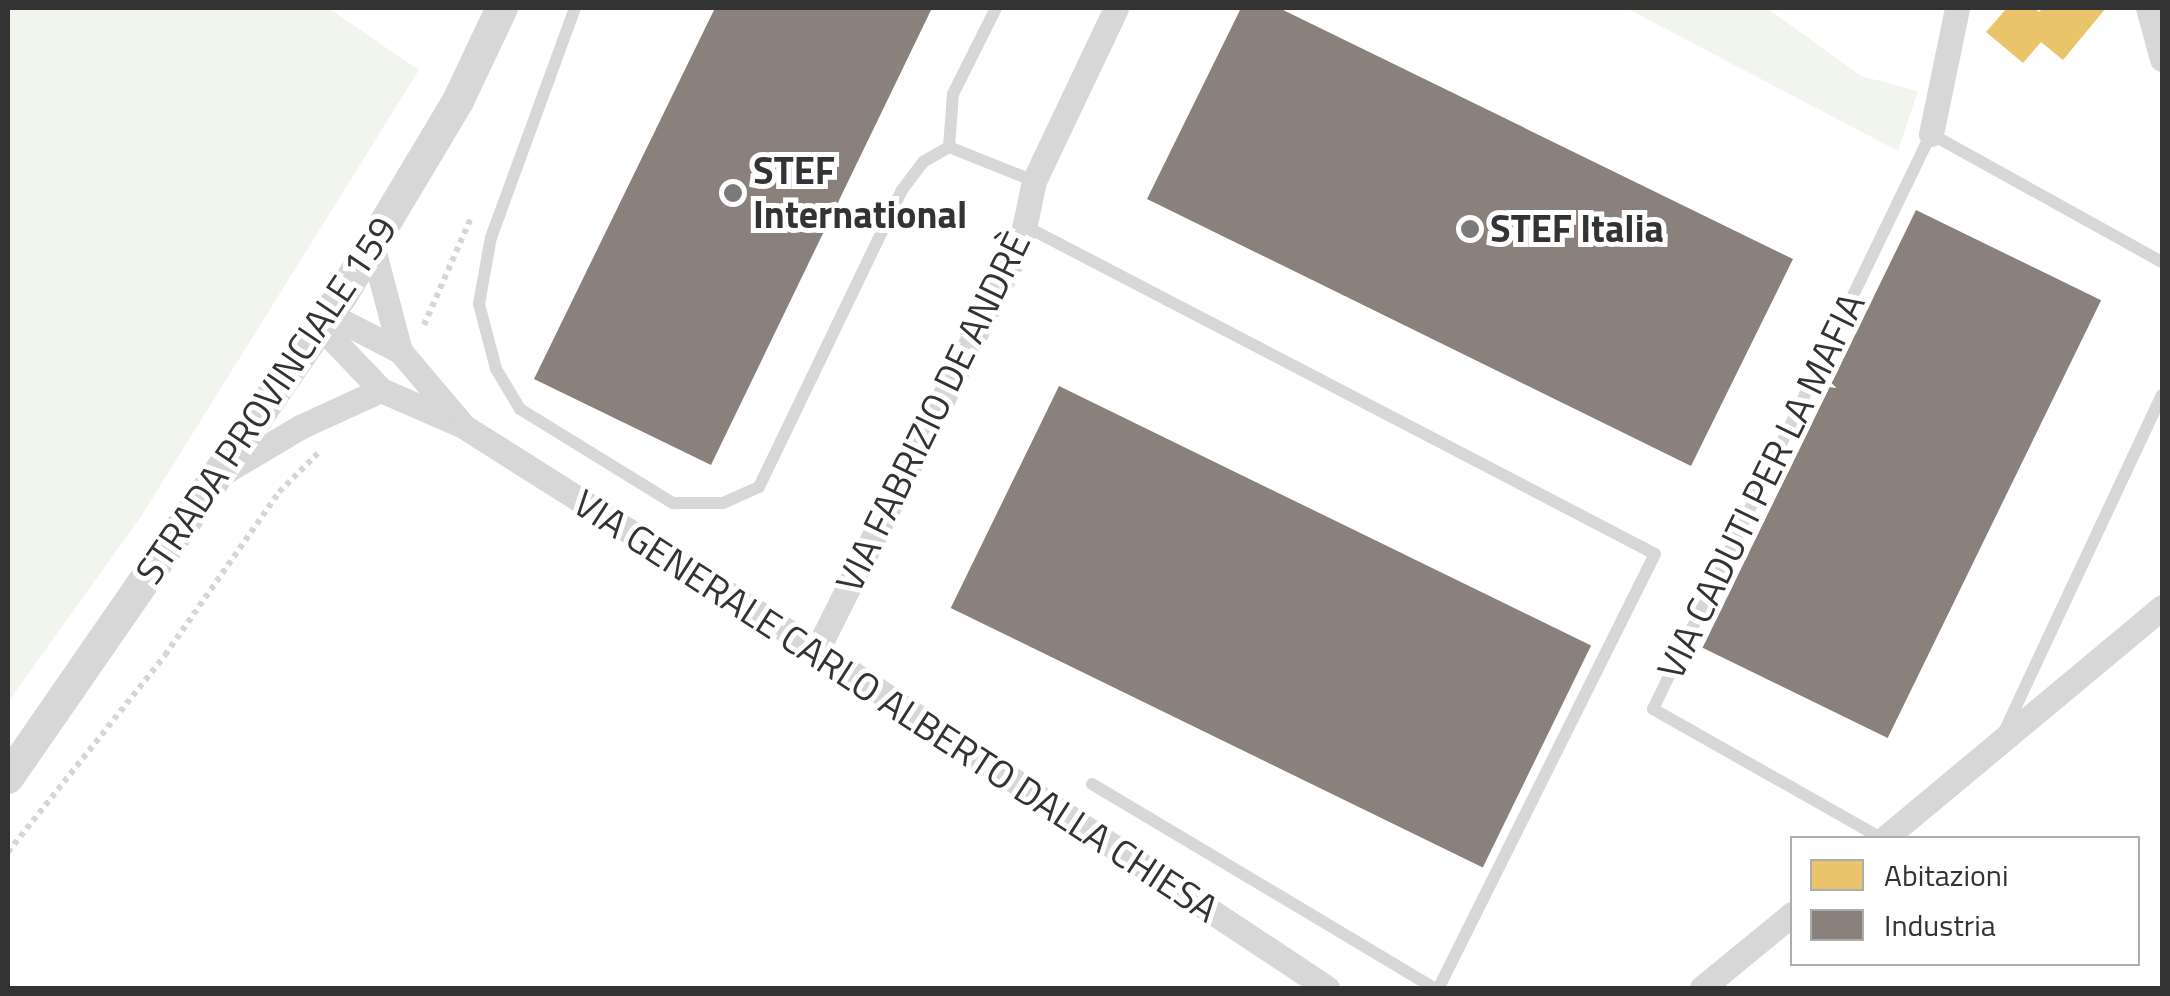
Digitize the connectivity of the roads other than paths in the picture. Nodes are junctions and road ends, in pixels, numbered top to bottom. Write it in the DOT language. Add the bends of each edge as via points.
graph roads {
  1 [pos="502,8"];
  2 [pos="574,8"];
  3 [pos="996,8"];
  4 [pos="1116,8"];
  5 [pos="1957,8"];
  6 [pos="2148,8"];
  7 [pos="2162,59"];
  8 [pos="1932,134"];
  9 [pos="949,147"];
  10 [pos="1034,180"];
  11 [pos="1025,226"];
  12 [pos="372,246"];
  13 [pos="2162,262"];
  14 [pos="324,320"];
  15 [pos="400,352"];
  16 [pos="381,390"];
  17 [pos="2162,395"];
  18 [pos="463,426"];
  19 [pos="218,476"];
  20 [pos="2162,607"];
  21 [pos="817,650"];
  22 [pos="1999,744"];
  23 [pos="8,778"];
  24 [pos="1092,784"];
  25 [pos="1879,836"];
  26 [pos="1885,836"];
  27 [pos="1790,916"];
  28 [pos="1328,988"];
  29 [pos="1437,988"];
  30 [pos="1702,988"];
  1 -- 12 [label="street, STRADA PROVINCIALE 159" via="458,101"];
  2 -- 9 [label="lane" via="491,237 480,304 496,369 520,409 673,503 723,503 759,487 902,190 922,162"];
  3 -- 9 [label="lane" via="953,94"];
  4 -- 10 [label="street, VIA FABRIZIO DE ANDRÈ"];
  5 -- 8 [label="street"];
  6 -- 7 [label="street"];
  8 -- 13 [label="lane"];
  8 -- 25 [label="lane, VIA CADUTI PER LA MAFIA" via="1653,709"];
  9 -- 10 [label="lane"];
  10 -- 11 [label="street, VIA FABRIZIO DE ANDRÈ"];
  11 -- 21 [label="street, VIA FABRIZIO DE ANDRÈ"];
  11 -- 29 [label="lane" via="1655,554"];
  12 -- 14 [label="street, STRADA PROVINCIALE 159"];
  12 -- 15 [label="street"];
  14 -- 15 [label="street"];
  14 -- 16 [label="street"];
  14 -- 19 [label="street, STRADA PROVINCIALE 159"];
  15 -- 18 [label="street"];
  16 -- 18 [label="street"];
  16 -- 19 [label="street" via="300,427"];
  17 -- 22 [label="lane"];
  18 -- 21 [label="street, VIA GENERALE CARLO ALBERTO DALLA CHIESA"];
  19 -- 23 [label="street, STRADA PROVINCIALE 159"];
  20 -- 22 [label="street"];
  21 -- 28 [label="street, VIA GENERALE CARLO ALBERTO DALLA CHIESA"];
  22 -- 26 [label="street"];
  24 -- 29 [label="lane"];
  27 -- 30 [label="street"];
}
